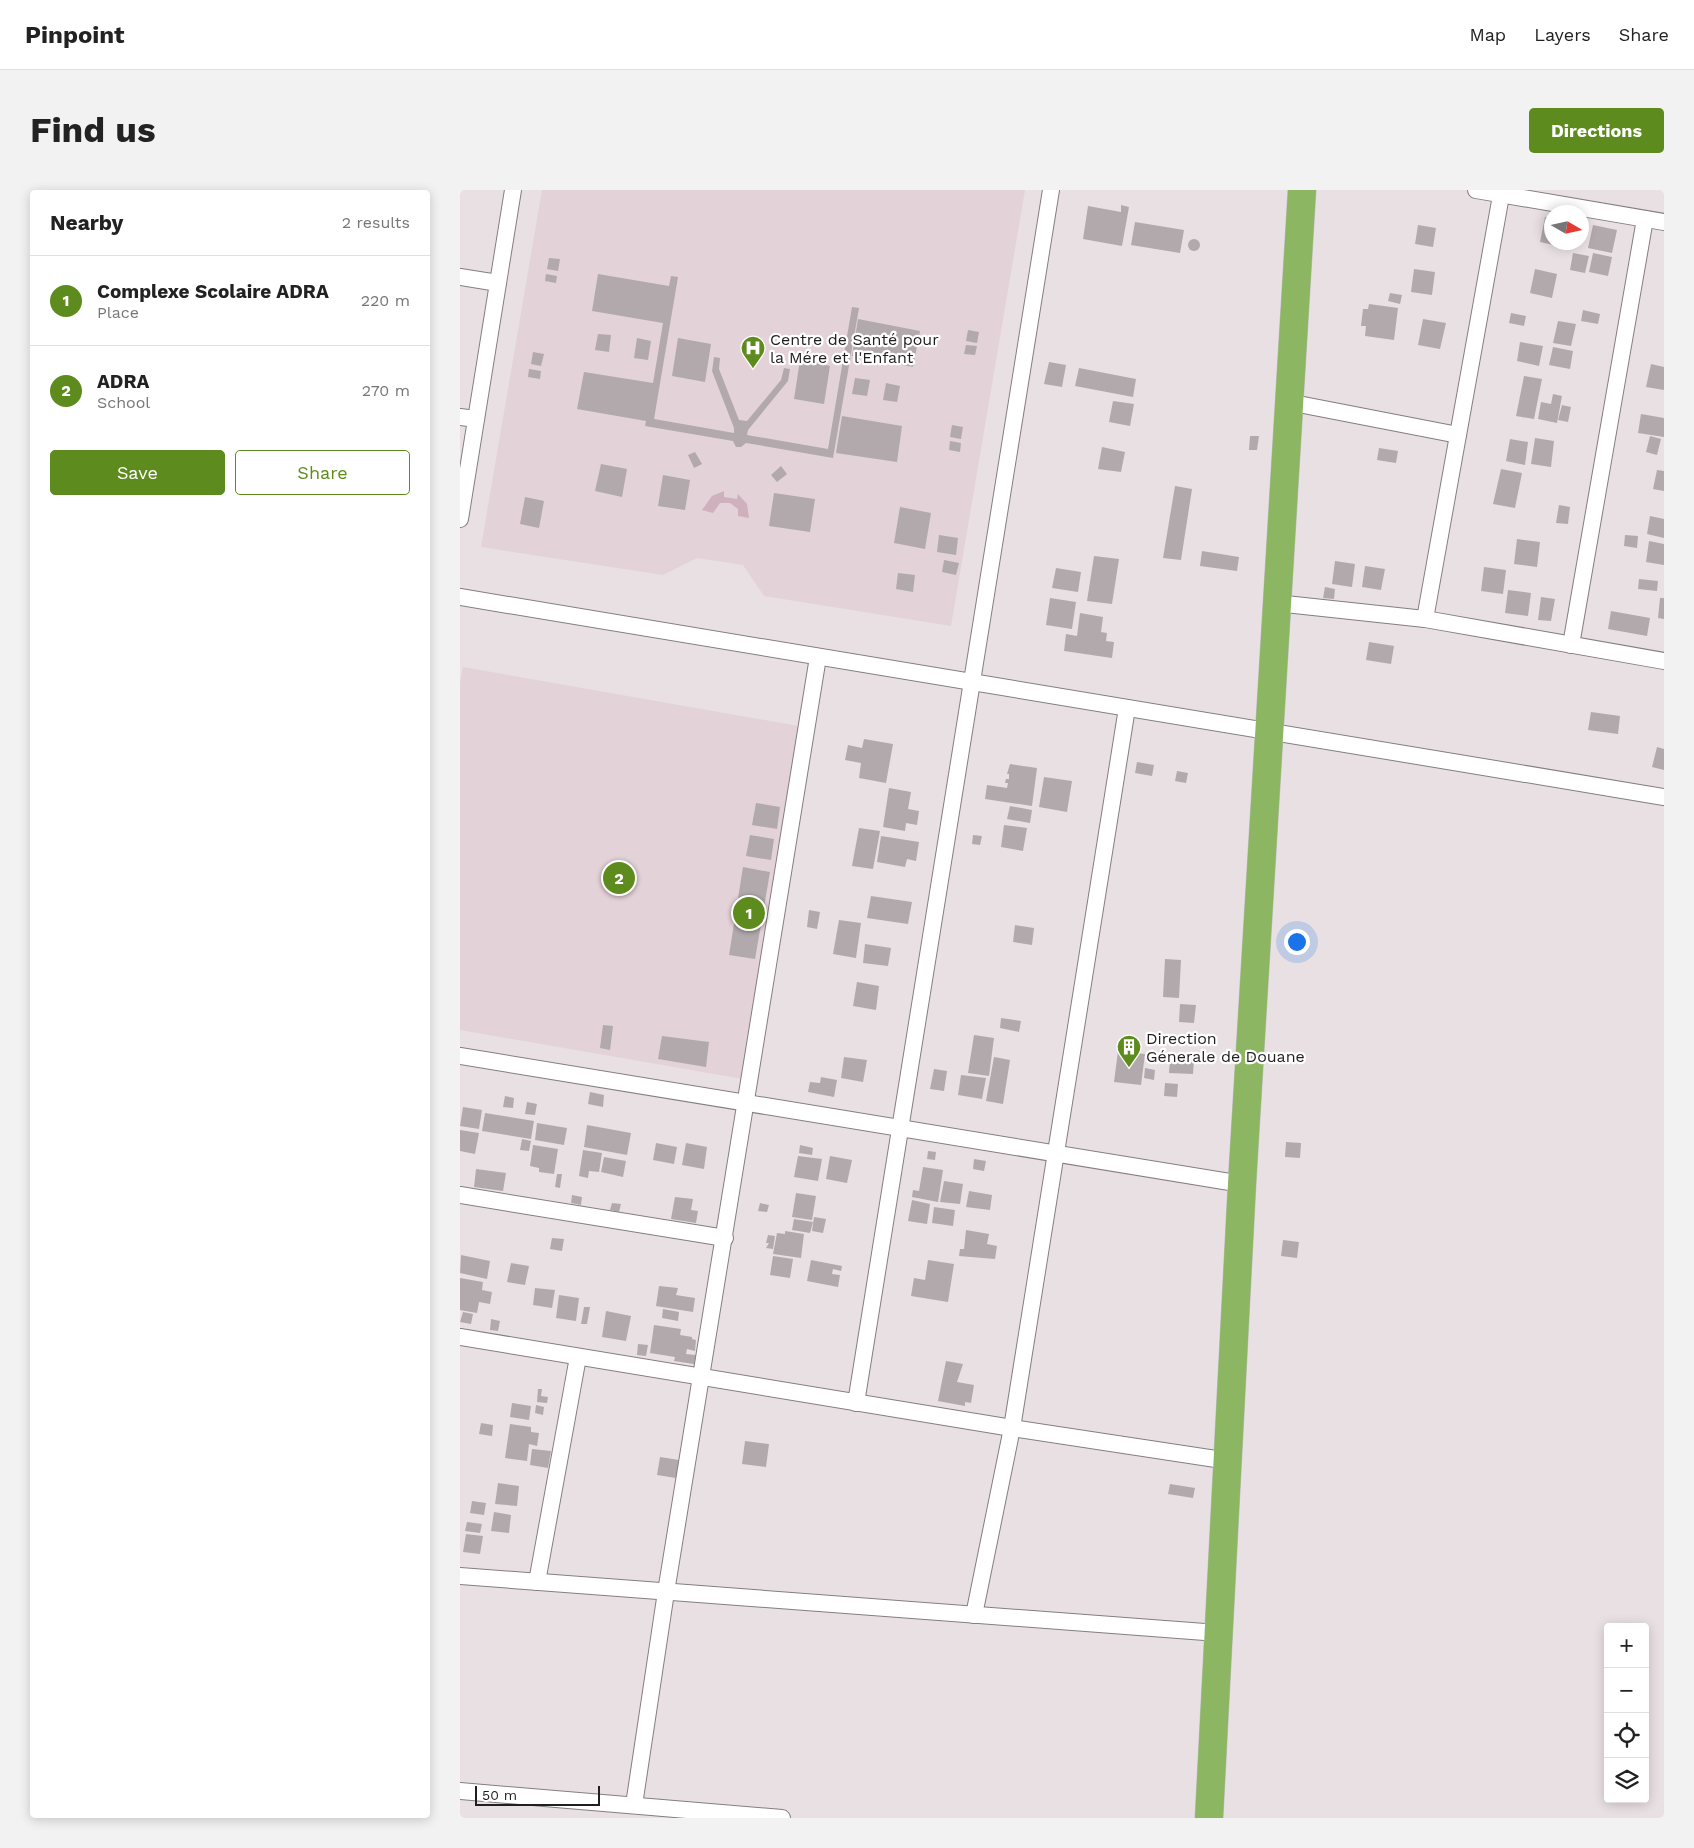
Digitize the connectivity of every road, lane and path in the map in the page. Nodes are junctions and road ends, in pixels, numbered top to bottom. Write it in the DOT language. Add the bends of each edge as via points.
graph roads {
  1 [pos="513,190"];
  2 [pos="1051,190"];
  3 [pos="1302,190"];
  4 [pos="1476,190"];
  5 [pos="1502,192"];
  6 [pos="1645,219"];
  7 [pos="1664,222"];
  8 [pos="460,277"];
  9 [pos="498,284"];
  10 [pos="1288,402"];
  11 [pos="468,418"];
  12 [pos="1458,435"];
  13 [pos="460,519"];
  14 [pos="460,597"];
  15 [pos="1276,603"];
  16 [pos="1425,619"];
  17 [pos="1571,645"];
  18 [pos="818,657"];
  19 [pos="1664,661"];
  20 [pos="972,682"];
  21 [pos="1127,708"];
  22 [pos="1269,731"];
  23 [pos="1664,797"];
  24 [pos="460,1056"];
  25 [pos="746,1102"];
  26 [pos="901,1127"];
  27 [pos="1056,1152"];
  28 [pos="1242,1184"];
  29 [pos="460,1195"];
  30 [pos="725,1238"];
  31 [pos="460,1337"];
  32 [pos="578,1356"];
  33 [pos="702,1377"];
  34 [pos="856,1402"];
  35 [pos="1012,1428"];
  36 [pos="1229,1461"];
  37 [pos="460,1576"];
  38 [pos="537,1582"];
  39 [pos="666,1592"];
  40 [pos="974,1615"];
  41 [pos="1218,1633"];
  42 [pos="460,1791"];
  43 [pos="634,1805"];
  44 [pos="782,1818"];
  45 [pos="1209,1818"];
  1 -- 9 [label="street"];
  2 -- 20 [label="street"];
  3 -- 10 [label="highway"];
  4 -- 5 [label="street"];
  5 -- 6 [label="street"];
  5 -- 12 [label="street"];
  6 -- 7 [label="street"];
  6 -- 17 [label="street"];
  8 -- 9 [label="street"];
  9 -- 11 [label="street"];
  10 -- 12 [label="street"];
  10 -- 15 [label="highway"];
  11 -- 13 [label="street"];
  12 -- 16 [label="street"];
  14 -- 18 [label="street"];
  15 -- 16 [label="street"];
  15 -- 22 [label="highway"];
  16 -- 17 [label="street"];
  17 -- 19 [label="street"];
  18 -- 20 [label="street"];
  18 -- 25 [label="street"];
  20 -- 21 [label="street"];
  20 -- 26 [label="street"];
  21 -- 22 [label="street"];
  21 -- 27 [label="street"];
  22 -- 23 [label="street"];
  22 -- 28 [label="highway"];
  24 -- 25 [label="street"];
  25 -- 26 [label="street"];
  25 -- 30 [label="street"];
  26 -- 27 [label="street"];
  26 -- 34 [label="street"];
  27 -- 28 [label="street"];
  27 -- 35 [label="street"];
  28 -- 36 [label="highway"];
  29 -- 30 [label="street"];
  30 -- 33 [label="street"];
  31 -- 32 [label="street"];
  32 -- 33 [label="street"];
  32 -- 38 [label="street"];
  33 -- 34 [label="street"];
  33 -- 39 [label="street"];
  34 -- 35 [label="street"];
  35 -- 36 [label="street"];
  35 -- 40 [label="street"];
  36 -- 41 [label="highway"];
  37 -- 38 [label="street"];
  38 -- 39 [label="street"];
  39 -- 40 [label="street"];
  39 -- 43 [label="street"];
  40 -- 41 [label="street"];
  41 -- 45 [label="highway"];
  42 -- 43 [label="street"];
  43 -- 44 [label="street"];
}
